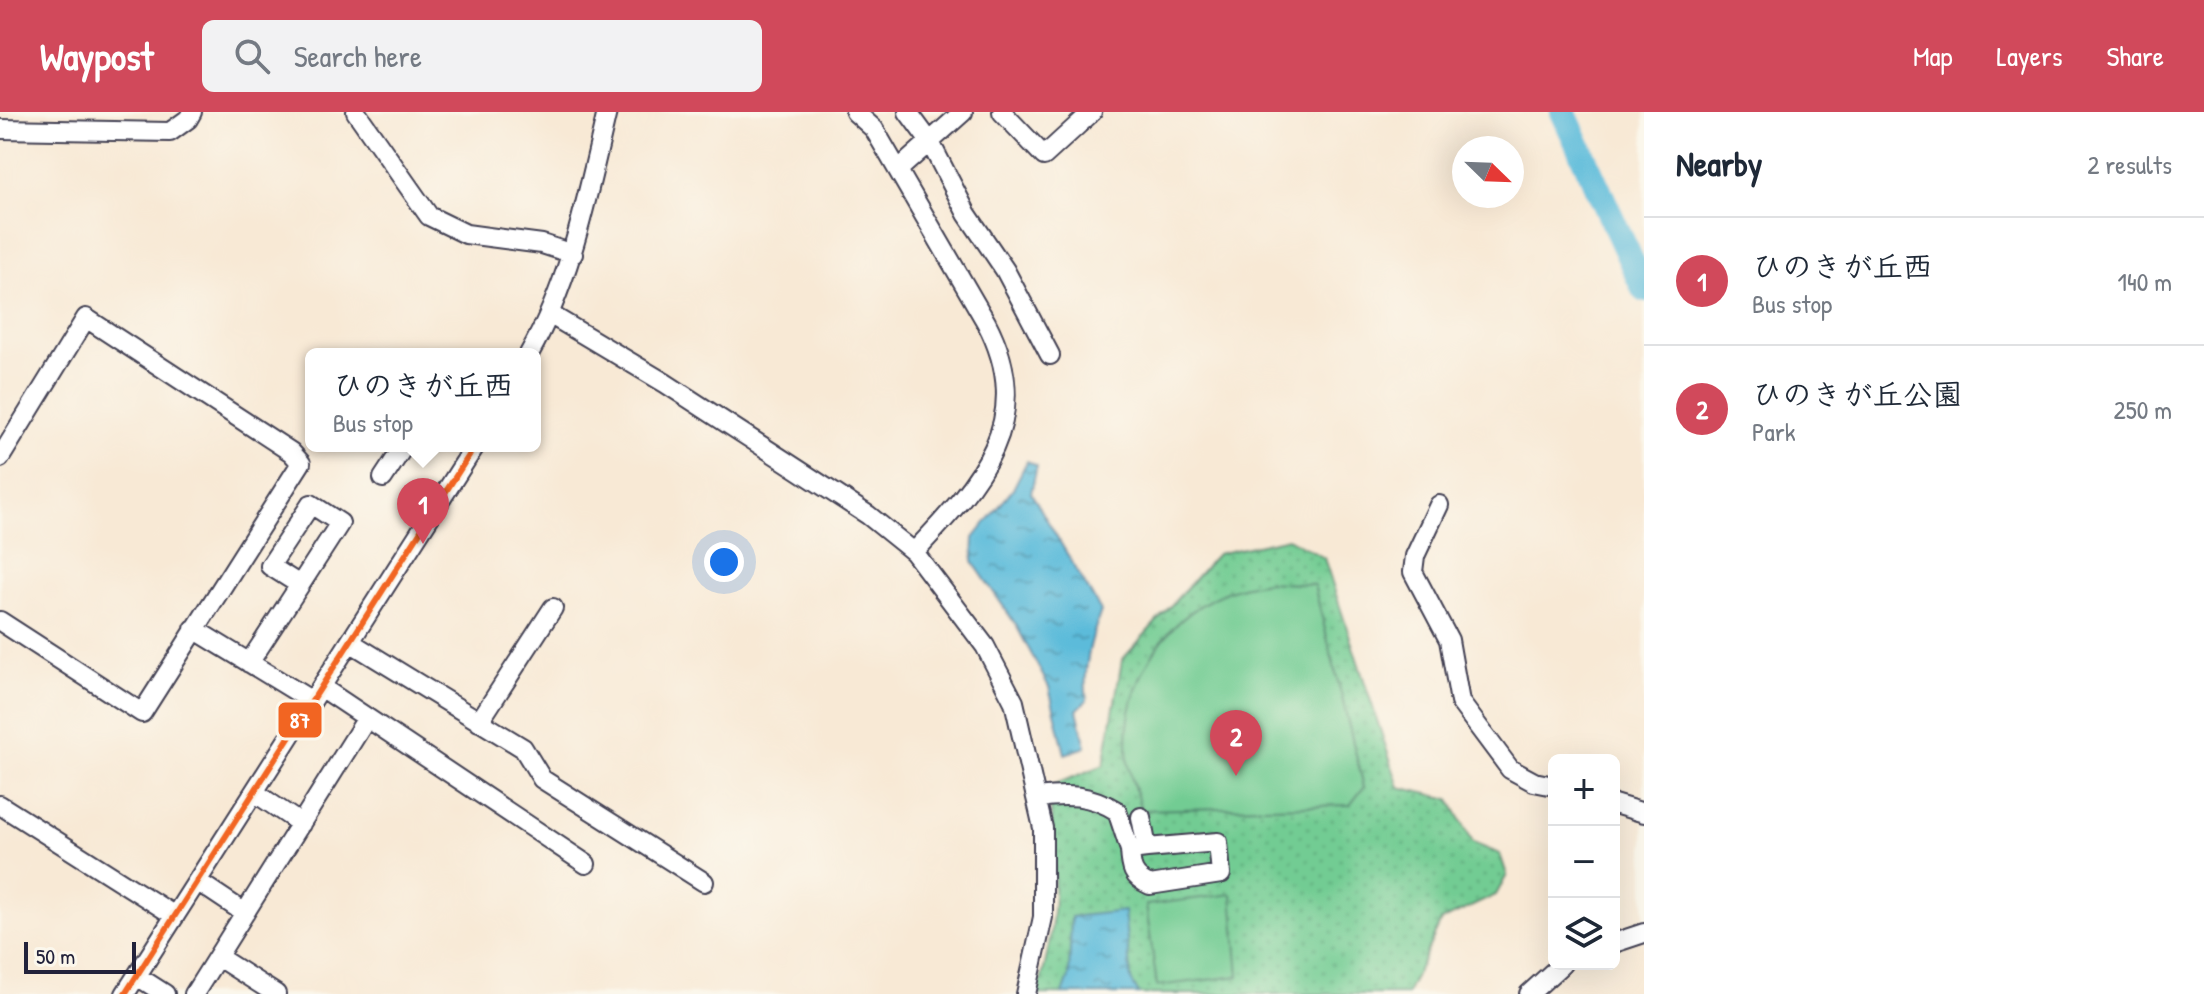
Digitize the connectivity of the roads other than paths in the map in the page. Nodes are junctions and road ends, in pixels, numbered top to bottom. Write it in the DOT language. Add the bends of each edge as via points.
graph roads {
  1 [pos="192,112"];
  2 [pos="356,112"];
  3 [pos="607,112"];
  4 [pos="855,112"];
  5 [pos="908,112"];
  6 [pos="963,112"];
  7 [pos="1002,112"];
  8 [pos="1092,112"];
  9 [pos="0,129"];
  10 [pos="930,142"];
  11 [pos="898,170"];
  12 [pos="573,254"];
  13 [pos="551,315"];
  14 [pos="532,348"];
  15 [pos="1050,355"];
  16 [pos="400,452"];
  17 [pos="471,452"];
  18 [pos="0,458"];
  19 [pos="383,478"];
  20 [pos="1439,505"];
  21 [pos="914,552"];
  22 [pos="300,585"];
  23 [pos="553,608"];
  24 [pos="0,621"];
  25 [pos="194,629"];
  26 [pos="350,642"];
  27 [pos="249,663"];
  28 [pos="317,694"];
  29 [pos="367,718"];
  30 [pos="479,722"];
  31 [pos="1548,785"];
  32 [pos="254,792"];
  33 [pos="1036,798"];
  34 [pos="0,805"];
  35 [pos="1620,806"];
  36 [pos="1644,813"];
  37 [pos="1141,817"];
  38 [pos="301,824"];
  39 [pos="586,864"];
  40 [pos="197,881"];
  41 [pos="704,882"];
  42 [pos="245,913"];
  43 [pos="175,916"];
  44 [pos="1644,933"];
  45 [pos="1620,941"];
  46 [pos="218,957"];
  47 [pos="1555,970"];
  48 [pos="137,976"];
  49 [pos="204,991"];
  50 [pos="125,994"];
  51 [pos="165,994"];
  52 [pos="276,994"];
  53 [pos="1026,994"];
  54 [pos="1529,994"];
  1 -- 9 [label="street" via="170,132"];
  2 -- 12 [label="street" via="429,216 466,234 542,244"];
  3 -- 12 [label="street"];
  4 -- 11 [label="street" via="874,129"];
  5 -- 10 [label="street"];
  6 -- 10 [label="street"];
  7 -- 8 [label="street" via="1044,156"];
  10 -- 11 [label="street"];
  10 -- 15 [label="street"];
  11 -- 21 [label="street" via="996,341 1006,387 1001,431 983,474"];
  12 -- 13 [label="street"];
  13 -- 14 [label="street"];
  13 -- 21 [label="street" via="868,515"];
  16 -- 19 [label="street"];
  17 -- 26 [label="street"];
  18 -- 25 [label="street" via="86,318 291,452 301,463"];
  20 -- 31 [label="street" via="1413,572 1449,640 1460,702 1510,769"];
  21 -- 33 [label="street" via="985,646 1014,702"];
  22 -- 27 [label="street"];
  23 -- 30 [label="street"];
  24 -- 25 [label="street" via="142,713"];
  25 -- 27 [label="street"];
  26 -- 28 [label="street"];
  26 -- 30 [label="street"];
  27 -- 28 [label="street"];
  28 -- 29 [label="street"];
  28 -- 32 [label="street"];
  29 -- 38 [label="street"];
  29 -- 39 [label="street"];
  30 -- 41 [label="street" via="523,748 542,779"];
  32 -- 38 [label="street"];
  32 -- 40 [label="street"];
  33 -- 37 [label="street" via="1072,793 1098,800 1117,811 1138,849"];
  33 -- 53 [label="street" via="1043,828 1043,917"];
  34 -- 43 [label="street"];
  35 -- 36 [label="street"];
  38 -- 42 [label="street"];
  40 -- 42 [label="street"];
  40 -- 43 [label="street"];
  42 -- 46 [label="street"];
  43 -- 48 [label="street"];
  44 -- 45 [label="street"];
  46 -- 49 [label="street"];
  46 -- 52 [label="street"];
  47 -- 54 [label="street"];
  48 -- 50 [label="street"];
  48 -- 51 [label="street"];
}
